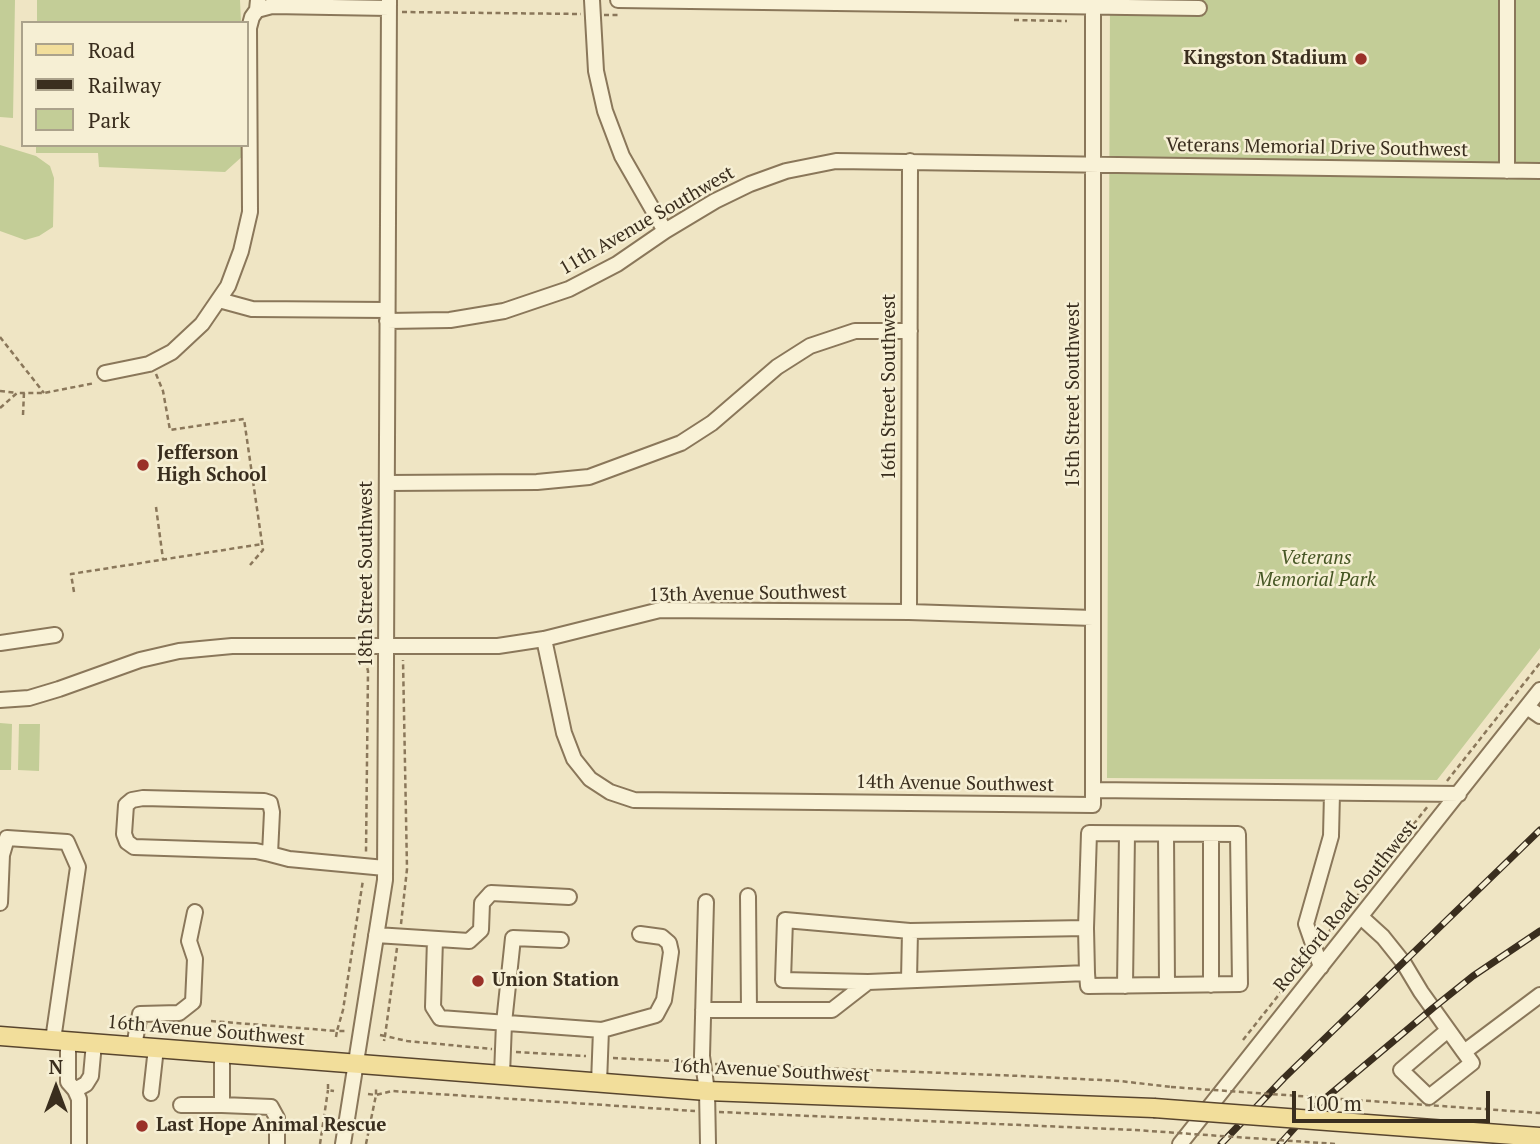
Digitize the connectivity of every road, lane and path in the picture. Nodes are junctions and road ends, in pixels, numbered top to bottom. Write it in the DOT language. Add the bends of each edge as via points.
graph roads {
  1 [pos="592,0"];
  2 [pos="618,0"];
  3 [pos="1507,0"];
  4 [pos="694,1"];
  5 [pos="1093,3"];
  6 [pos="389,4"];
  7 [pos="258,5"];
  8 [pos="1199,8"];
  9 [pos="581,14"];
  10 [pos="910,161"];
  11 [pos="1094,164"];
  12 [pos="1507,171"];
  13 [pos="1540,171"];
  14 [pos="665,231"];
  15 [pos="219,300"];
  16 [pos="387,316"];
  17 [pos="910,331"];
  18 [pos="0,337"];
  19 [pos="155,373"];
  20 [pos="106,377"];
  21 [pos="0,391"];
  22 [pos="24,392"];
  23 [pos="17,393"];
  24 [pos="44,393"];
  25 [pos="0,408"];
  26 [pos="23,415"];
  27 [pos="387,483"];
  28 [pos="156,508"];
  29 [pos="262,544"];
  30 [pos="163,559"];
  31 [pos="250,565"];
  32 [pos="74,592"];
  33 [pos="909,612"];
  34 [pos="1093,618"];
  35 [pos="55,635"];
  36 [pos="544,639"];
  37 [pos="0,643"];
  38 [pos="386,646"];
  39 [pos="365,660"];
  40 [pos="1540,663"];
  41 [pos="1540,691"];
  42 [pos="0,700"];
  43 [pos="1527,707"];
  44 [pos="1540,716"];
  45 [pos="1093,790"];
  46 [pos="1332,793"];
  47 [pos="1437,794"];
  48 [pos="1459,794"];
  49 [pos="1126,834"];
  50 [pos="1166,834"];
  51 [pos="1211,834"];
  52 [pos="270,854"];
  53 [pos="364,866"];
  54 [pos="385,868"];
  55 [pos="748,896"];
  56 [pos="569,897"];
  57 [pos="706,902"];
  58 [pos="0,903"];
  59 [pos="195,912"];
  60 [pos="1361,917"];
  61 [pos="1086,928"];
  62 [pos="911,931"];
  63 [pos="640,934"];
  64 [pos="376,935"];
  65 [pos="435,939"];
  66 [pos="561,940"];
  67 [pos="1315,949"];
  68 [pos="1321,967"];
  69 [pos="1087,973"];
  70 [pos="909,980"];
  71 [pos="868,982"];
  72 [pos="1167,985"];
  73 [pos="1211,985"];
  74 [pos="1125,986"];
  75 [pos="1540,995"];
  76 [pos="703,1010"];
  77 [pos="749,1010"];
  78 [pos="211,1021"];
  79 [pos="504,1023"];
  80 [pos="601,1030"];
  81 [pos="1448,1030"];
  82 [pos="337,1031"];
  83 [pos="345,1031"];
  84 [pos="380,1035"];
  85 [pos="0,1036"];
  86 [pos="336,1037"];
  87 [pos="61,1040"];
  88 [pos="384,1041"];
  89 [pos="94,1043"];
  90 [pos="134,1046"];
  91 [pos="156,1048"];
  92 [pos="1237,1048"];
  93 [pos="1464,1052"];
  94 [pos="222,1053"];
  95 [pos="356,1064"];
  96 [pos="502,1075"];
  97 [pos="599,1083"];
  98 [pos="328,1084"];
  99 [pos="376,1087"];
  100 [pos="1171,1087"];
  101 [pos="75,1090"];
  102 [pos="328,1090"];
  103 [pos="334,1091"];
  104 [pos="707,1091"];
  105 [pos="151,1093"];
  106 [pos="368,1094"];
  107 [pos="376,1095"];
  108 [pos="181,1105"];
  109 [pos="222,1105"];
  110 [pos="708,1112"];
  111 [pos="1540,1113"];
  112 [pos="1540,1137"];
  113 [pos="79,1144"];
  114 [pos="277,1144"];
  115 [pos="320,1144"];
  116 [pos="343,1144"];
  117 [pos="366,1144"];
  118 [pos="708,1144"];
  119 [pos="1180,1144"];
  120 [pos="1336,1144"];
  1 -- 14 [label="street" via="596,71 605,111 622,156"];
  2 -- 4 [label="street"];
  3 -- 12 [label="street"];
  4 -- 5 [label="street"];
  5 -- 8 [label="street"];
  5 -- 11 [label="street, 15th Street Southwest"];
  6 -- 7 [label="street"];
  6 -- 9 [label="path" via="396,12"];
  6 -- 16 [label="street, 18th Street Southwest"];
  7 -- 15 [label="street" via="249,29 250,212 241,251"];
  10 -- 11 [label="street, 11th Avenue Southwest"];
  10 -- 14 [label="street, 11th Avenue Southwest" via="836,161 786,171 715,201"];
  10 -- 17 [label="street, 16th Street Southwest"];
  11 -- 12 [label="street, Veterans Memorial Drive Southwest"];
  11 -- 34 [label="street, 15th Street Southwest"];
  12 -- 13 [label="street, Veterans Memorial Drive Southwest"];
  14 -- 16 [label="street, 11th Avenue Southwest" via="569,289 505,311 450,320"];
  15 -- 16 [label="street, 11th Avenue Southwest" via="252,309"];
  15 -- 20 [label="street" via="172,352 149,365"];
  16 -- 27 [label="street, 18th Street Southwest"];
  17 -- 27 [label="street" via="855,331 810,346 681,443 589,477"];
  17 -- 33 [label="street, 16th Street Southwest"];
  18 -- 24 [label="path"];
  19 -- 29 [label="path" via="170,430 244,419"];
  20 -- 24 [label="path"];
  21 -- 23 [label="path"];
  22 -- 23 [label="path"];
  22 -- 24 [label="path"];
  22 -- 26 [label="path"];
  23 -- 25 [label="path"];
  27 -- 38 [label="street, 18th Street Southwest"];
  28 -- 30 [label="path"];
  29 -- 30 [label="path"];
  29 -- 31 [label="path" via="263,550"];
  30 -- 32 [label="path" via="71,574"];
  33 -- 34 [label="street, 13th Avenue Southwest"];
  33 -- 36 [label="street, 13th Avenue Southwest" via="660,610"];
  34 -- 45 [label="street, 15th Street Southwest"];
  35 -- 37 [label="street"];
  36 -- 38 [label="street, 13th Avenue Southwest" via="498,646"];
  36 -- 45 [label="street, 14th Avenue Southwest" via="574,759 590,779 634,800 1093,805"];
  38 -- 42 [label="street, 13th Avenue Southwest" via="232,646 179,651 29,698"];
  38 -- 54 [label="street, 18th Street Southwest"];
  39 -- 53 [label="path"];
  40 -- 47 [label="path"];
  41 -- 43 [label="street, Rockford Road Southwest"];
  43 -- 44 [label="street"];
  43 -- 48 [label="street, Rockford Road Southwest"];
  45 -- 46 [label="street"];
  46 -- 47 [label="street"];
  46 -- 67 [label="street" via="1332,836 1306,924"];
  47 -- 48 [label="street"];
  47 -- 67 [label="path"];
  48 -- 60 [label="street, Rockford Road Southwest"];
  49 -- 50 [label="street"];
  49 -- 61 [label="street" via="1089,833"];
  49 -- 74 [label="street"];
  50 -- 51 [label="street"];
  50 -- 72 [label="street"];
  51 -- 73 [label="street"];
  51 -- 73 [label="street" via="1238,834 1240,984"];
  52 -- 52 [label="street" via="134,847 124,834 126,805 143,798 270,803"];
  52 -- 53 [label="street"];
  53 -- 54 [label="street"];
  53 -- 82 [label="path"];
  54 -- 64 [label="street, 18th Street Southwest"];
  55 -- 77 [label="street"];
  56 -- 65 [label="street" via="491,893 482,903 481,930 469,941"];
  57 -- 76 [label="street"];
  58 -- 87 [label="street" via="7,838 66,842 78,867"];
  59 -- 90 [label="street" via="188,941 195,960 194,1002 178,1013 140,1014"];
  60 -- 68 [label="street, Rockford Road Southwest"];
  60 -- 81 [label="street" via="1404,962"];
  61 -- 62 [label="street"];
  61 -- 69 [label="street"];
  62 -- 70 [label="street"];
  62 -- 71 [label="street" via="785,920 783,980"];
  63 -- 80 [label="street" via="662,937 669,943 664,1000 656,1015"];
  64 -- 65 [label="street"];
  64 -- 95 [label="street, 18th Street Southwest"];
  65 -- 79 [label="street" via="433,1007 440,1018"];
  66 -- 79 [label="street" via="513,938"];
  67 -- 68 [label="street"];
  67 -- 92 [label="path"];
  68 -- 119 [label="street, Rockford Road Southwest"];
  69 -- 70 [label="street"];
  69 -- 74 [label="street" via="1088,986"];
  70 -- 71 [label="street"];
  71 -- 77 [label="street" via="832,1010"];
  72 -- 73 [label="street"];
  72 -- 74 [label="street"];
  75 -- 93 [label="street"];
  76 -- 77 [label="street"];
  76 -- 104 [label="street"];
  78 -- 82 [label="path"];
  79 -- 80 [label="street"];
  79 -- 96 [label="street"];
  80 -- 97 [label="street"];
  81 -- 93 [label="street"];
  81 -- 93 [label="street" via="1401,1070 1429,1097 1472,1063"];
  82 -- 83 [label="path"];
  82 -- 86 [label="path"];
  84 -- 88 [label="path" via="385,1036"];
  85 -- 87 [label="main road, 16th Avenue Southwest"];
  87 -- 89 [label="main road, 16th Avenue Southwest"];
  87 -- 101 [label="street" via="68,1082"];
  89 -- 90 [label="main road, 16th Avenue Southwest"];
  89 -- 101 [label="street" via="91,1076"];
  90 -- 91 [label="main road, 16th Avenue Southwest"];
  91 -- 94 [label="main road, 16th Avenue Southwest"];
  91 -- 105 [label="street"];
  94 -- 95 [label="main road, 16th Avenue Southwest"];
  94 -- 109 [label="street"];
  95 -- 96 [label="main road, 16th Avenue Southwest"];
  95 -- 116 [label="street, 18th Street Southwest"];
  96 -- 97 [label="main road, 16th Avenue Southwest"];
  97 -- 104 [label="main road, 16th Avenue Southwest"];
  98 -- 102 [label="path"];
  99 -- 107 [label="path"];
  100 -- 111 [label="path, bridge"];
  101 -- 113 [label="street"];
  102 -- 103 [label="path"];
  102 -- 115 [label="path"];
  104 -- 110 [label="street"];
  104 -- 112 [label="main road, 16th Avenue Southwest, bridge" via="1154,1108"];
  106 -- 107 [label="path"];
  107 -- 110 [label="path" via="392,1091"];
  107 -- 117 [label="path"];
  108 -- 109 [label="street"];
  109 -- 114 [label="street" via="271,1107 277,1118"];
  110 -- 118 [label="street"];
  110 -- 120 [label="path, bridge" via="1135,1130"];
}
